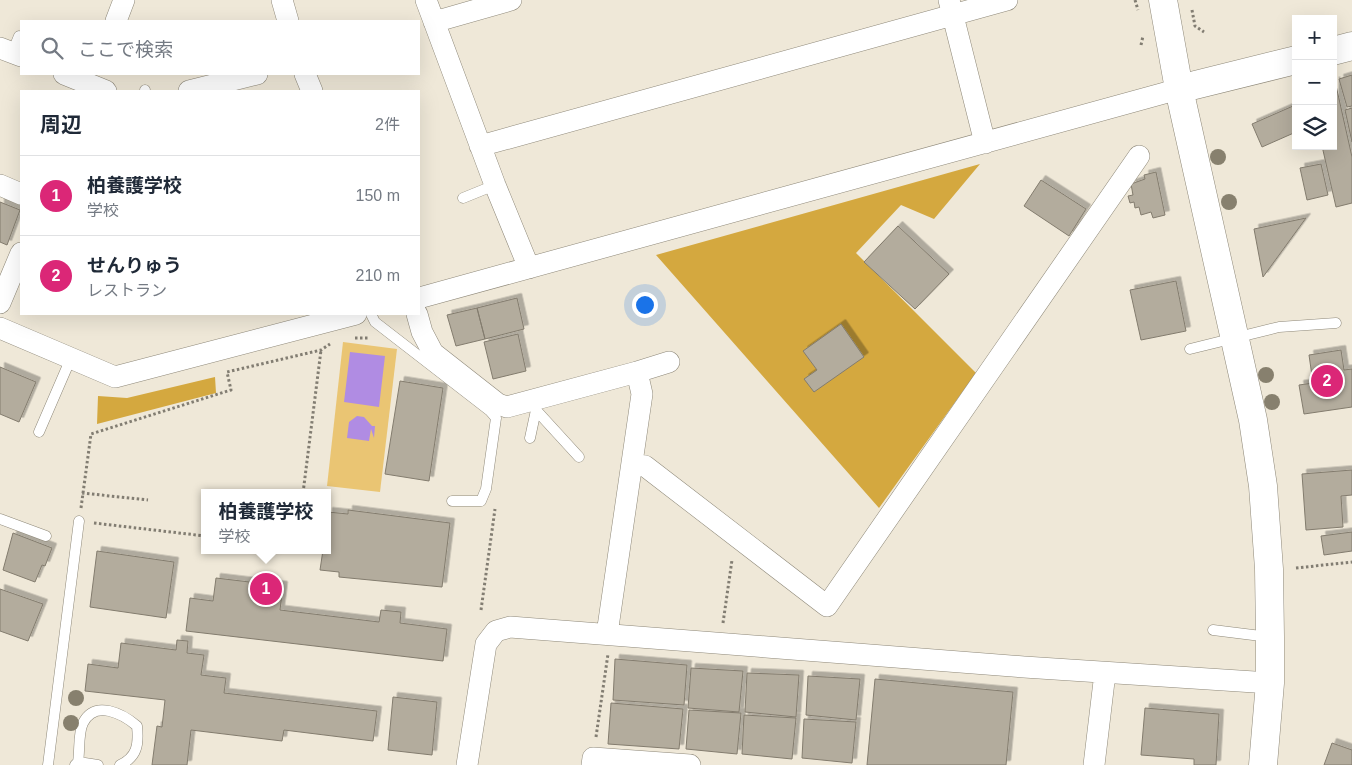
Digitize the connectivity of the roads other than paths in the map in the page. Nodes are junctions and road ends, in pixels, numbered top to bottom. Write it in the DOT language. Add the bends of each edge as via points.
graph roads {
  1 [pos="124,0"];
  2 [pos="282,0"];
  3 [pos="426,0"];
  4 [pos="511,0"];
  5 [pos="1007,0"];
  6 [pos="1163,0"];
  7 [pos="950,7"];
  8 [pos="116,20"];
  9 [pos="288,20"];
  10 [pos="434,22"];
  11 [pos="1352,46"];
  12 [pos="1337,50"];
  13 [pos="1292,61"];
  14 [pos="67,75"];
  15 [pos="253,75"];
  16 [pos="305,75"];
  17 [pos="95,85"];
  18 [pos="1179,89"];
  19 [pos="200,90"];
  20 [pos="312,90"];
  21 [pos="985,143"];
  22 [pos="480,146"];
  23 [pos="1139,156"];
  24 [pos="0,185"];
  25 [pos="495,185"];
  26 [pos="20,194"];
  27 [pos="463,198"];
  28 [pos="20,254"];
  29 [pos="529,268"];
  30 [pos="420,298"];
  31 [pos="0,303"];
  32 [pos="352,315"];
  33 [pos="372,315"];
  34 [pos="417,315"];
  35 [pos="1336,323"];
  36 [pos="0,328"];
  37 [pos="1236,337"];
  38 [pos="1190,349"];
  39 [pos="71,358"];
  40 [pos="669,362"];
  41 [pos="637,372"];
  42 [pos="534,405"];
  43 [pos="39,432"];
  44 [pos="530,438"];
  45 [pos="579,457"];
  46 [pos="632,464"];
  47 [pos="452,500"];
  48 [pos="0,519"];
  49 [pos="79,522"];
  50 [pos="46,536"];
  51 [pos="1213,630"];
  52 [pos="607,634"];
  53 [pos="1270,637"];
  54 [pos="1105,672"];
  55 [pos="1270,682"];
  56 [pos="593,761"];
  57 [pos="77,764"];
  58 [pos="48,765"];
  59 [pos="98,765"];
  60 [pos="120,765"];
  61 [pos="467,765"];
  62 [pos="690,765"];
  63 [pos="1094,765"];
  64 [pos="1263,765"];
  1 -- 8 [label="street"];
  2 -- 9 [label="street"];
  3 -- 10 [label="street"];
  4 -- 10 [label="street"];
  5 -- 7 [label="street"];
  6 -- 18 [label="street"];
  7 -- 21 [label="street"];
  7 -- 22 [label="street"];
  10 -- 22 [label="street"];
  11 -- 12 [label="street"];
  13 -- 18 [label="street"];
  14 -- 17 [label="street"];
  15 -- 19 [label="street"];
  16 -- 20 [label="street"];
  18 -- 21 [label="street"];
  18 -- 37 [label="street"];
  21 -- 29 [label="street"];
  22 -- 25 [label="street"];
  23 -- 46 [label="street" via="1034,302 827,606 645,466"];
  24 -- 26 [label="street"];
  25 -- 27 [label="lane"];
  25 -- 29 [label="street"];
  28 -- 31 [label="street"];
  29 -- 30 [label="street"];
  32 -- 39 [label="street" via="115,377"];
  33 -- 47 [label="lane" via="374,322 496,418 486,489 481,501"];
  34 -- 42 [label="street" via="433,353 498,404 507,407"];
  35 -- 37 [label="lane" via="1279,327"];
  36 -- 39 [label="street"];
  37 -- 38 [label="lane"];
  37 -- 53 [label="street" via="1263,486"];
  39 -- 43 [label="lane"];
  40 -- 41 [label="street"];
  41 -- 42 [label="street"];
  41 -- 46 [label="street" via="642,394"];
  42 -- 44 [label="lane"];
  42 -- 45 [label="lane"];
  46 -- 52 [label="street"];
  48 -- 50 [label="lane"];
  49 -- 58 [label="lane"];
  51 -- 53 [label="lane"];
  52 -- 54 [label="street"];
  52 -- 61 [label="street" via="510,626 496,631 486,644"];
  53 -- 55 [label="street"];
  54 -- 55 [label="street"];
  54 -- 63 [label="street"];
  55 -- 64 [label="street"];
  56 -- 62 [label="street"];
  57 -- 59 [label="lane"];
  57 -- 60 [label="lane" via="83,723 92,713 110,710 137,726 136,751"];
}
